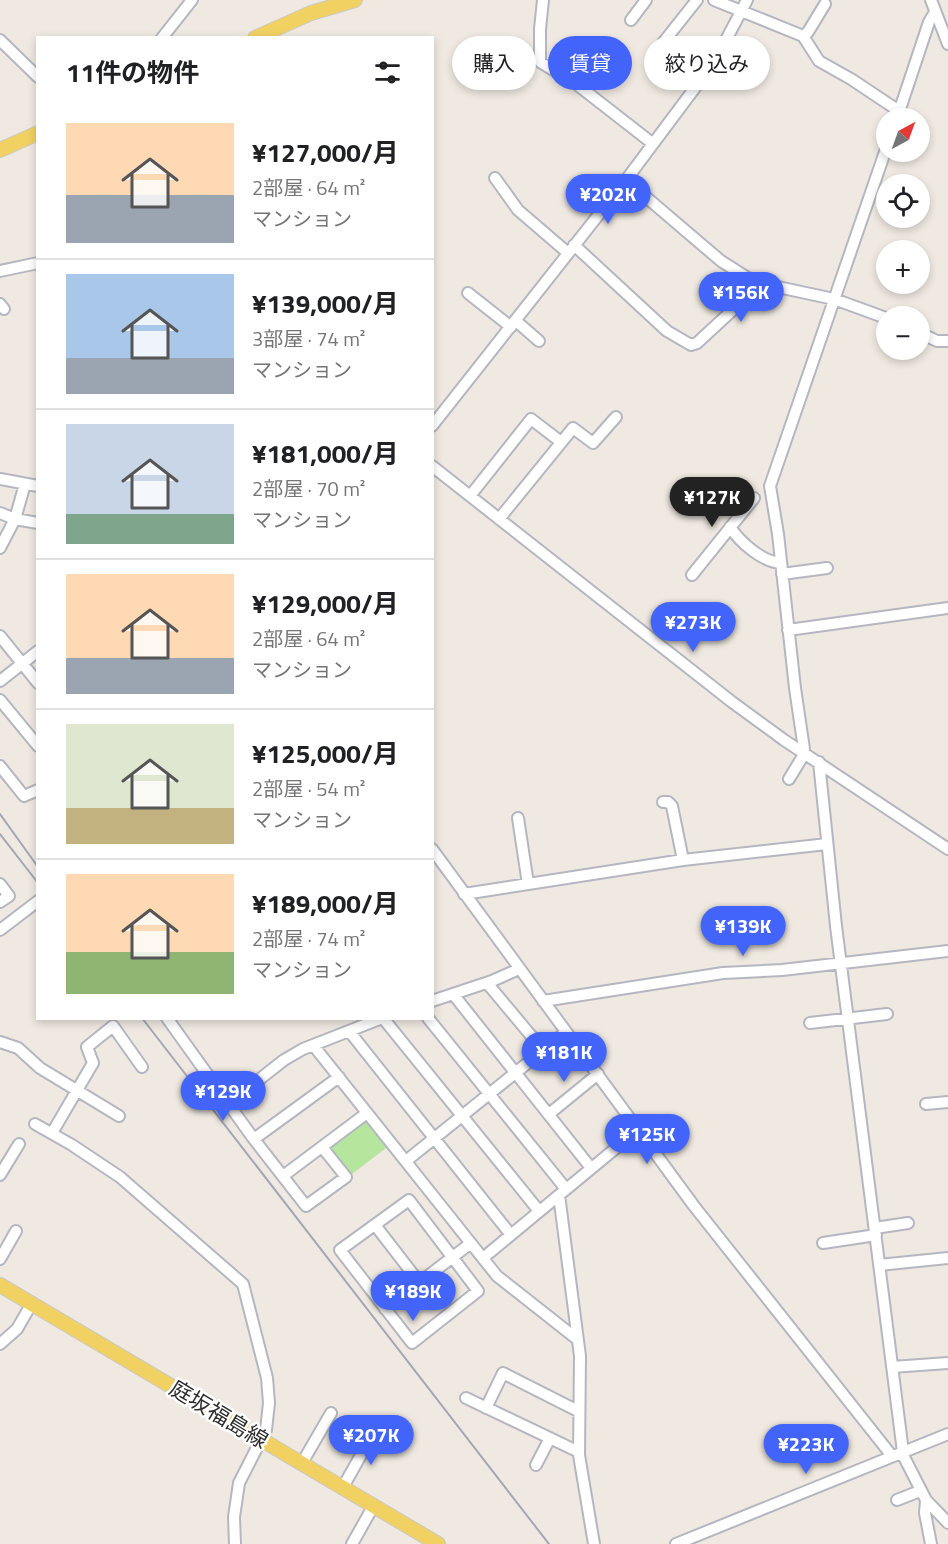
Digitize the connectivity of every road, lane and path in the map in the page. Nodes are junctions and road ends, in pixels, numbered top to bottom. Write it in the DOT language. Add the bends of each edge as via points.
graph roads {
  1 [pos="192,0"];
  2 [pos="355,0"];
  3 [pos="543,0"];
  4 [pos="646,0"];
  5 [pos="697,0"];
  6 [pos="714,0"];
  7 [pos="747,0"];
  8 [pos="931,0"];
  9 [pos="825,4"];
  10 [pos="741,11"];
  11 [pos="935,12"];
  12 [pos="631,20"];
  13 [pos="164,36"];
  14 [pos="259,36"];
  15 [pos="668,36"];
  16 [pos="803,36"];
  17 [pos="0,40"];
  18 [pos="948,44"];
  19 [pos="36,75"];
  20 [pos="889,108"];
  21 [pos="900,108"];
  22 [pos="36,135"];
  23 [pos="652,143"];
  24 [pos="0,150"];
  25 [pos="881,162"];
  26 [pos="495,178"];
  27 [pos="626,180"];
  28 [pos="571,249"];
  29 [pos="36,263"];
  30 [pos="0,271"];
  31 [pos="754,282"];
  32 [pos="468,293"];
  33 [pos="834,299"];
  34 [pos="876,314"];
  35 [pos="513,324"];
  36 [pos="930,338"];
  37 [pos="539,341"];
  38 [pos="948,341"];
  39 [pos="615,417"];
  40 [pos="434,423"];
  41 [pos="561,442"];
  42 [pos="434,468"];
  43 [pos="0,479"];
  44 [pos="25,484"];
  45 [pos="36,486"];
  46 [pos="470,496"];
  47 [pos="754,498"];
  48 [pos="0,513"];
  49 [pos="15,519"];
  50 [pos="499,519"];
  51 [pos="36,523"];
  52 [pos="730,527"];
  53 [pos="0,548"];
  54 [pos="827,568"];
  55 [pos="782,569"];
  56 [pos="692,575"];
  57 [pos="948,608"];
  58 [pos="788,630"];
  59 [pos="0,636"];
  60 [pos="36,652"];
  61 [pos="21,663"];
  62 [pos="0,681"];
  63 [pos="36,681"];
  64 [pos="0,699"];
  65 [pos="36,744"];
  66 [pos="804,752"];
  67 [pos="819,762"];
  68 [pos="0,766"];
  69 [pos="789,779"];
  70 [pos="36,790"];
  71 [pos="663,802"];
  72 [pos="518,818"];
  73 [pos="827,844"];
  74 [pos="948,849"];
  75 [pos="434,852"];
  76 [pos="683,860"];
  77 [pos="0,884"];
  78 [pos="528,884"];
  79 [pos="464,894"];
  80 [pos="0,903"];
  81 [pos="36,903"];
  82 [pos="0,930"];
  83 [pos="948,951"];
  84 [pos="841,963"];
  85 [pos="519,969"];
  86 [pos="487,982"];
  87 [pos="453,994"];
  88 [pos="434,1000"];
  89 [pos="543,1001"];
  90 [pos="887,1014"];
  91 [pos="848,1019"];
  92 [pos="377,1020"];
  93 [pos="384,1020"];
  94 [pos="430,1020"];
  95 [pos="173,1021"];
  96 [pos="810,1023"];
  97 [pos="349,1031"];
  98 [pos="566,1032"];
  99 [pos="0,1042"];
  100 [pos="314,1045"];
  101 [pos="543,1050"];
  102 [pos="142,1067"];
  103 [pos="516,1072"];
  104 [pos="598,1074"];
  105 [pos="339,1077"];
  106 [pos="77,1090"];
  107 [pos="488,1094"];
  108 [pos="948,1102"];
  109 [pos="228,1104"];
  110 [pos="926,1104"];
  111 [pos="367,1113"];
  112 [pos="549,1114"];
  113 [pos="119,1116"];
  114 [pos="462,1116"];
  115 [pos="35,1124"];
  116 [pos="639,1129"];
  117 [pos="52,1133"];
  118 [pos="434,1138"];
  119 [pos="254,1139"];
  120 [pos="19,1144"];
  121 [pos="322,1147"];
  122 [pos="406,1161"];
  123 [pos="591,1168"];
  124 [pos="0,1175"];
  125 [pos="283,1176"];
  126 [pos="563,1192"];
  127 [pos="539,1211"];
  128 [pos="908,1223"];
  129 [pos="375,1225"];
  130 [pos="16,1231"];
  131 [pos="875,1232"];
  132 [pos="511,1234"];
  133 [pos="471,1243"];
  134 [pos="823,1243"];
  135 [pos="453,1256"];
  136 [pos="483,1258"];
  137 [pos="948,1258"];
  138 [pos="0,1260"];
  139 [pos="879,1265"];
  140 [pos="419,1282"];
  141 [pos="0,1285"];
  142 [pos="32,1303"];
  143 [pos="385,1309"];
  144 [pos="577,1339"];
  145 [pos="0,1344"];
  146 [pos="948,1363"];
  147 [pos="892,1368"];
  148 [pos="466,1398"];
  149 [pos="486,1408"];
  150 [pos="578,1411"];
  151 [pos="331,1413"];
  152 [pos="375,1430"];
  153 [pos="948,1434"];
  154 [pos="550,1438"];
  155 [pos="262,1440"];
  156 [pos="579,1452"];
  157 [pos="899,1454"];
  158 [pos="302,1464"];
  159 [pos="536,1465"];
  160 [pos="343,1487"];
  161 [pos="923,1496"];
  162 [pos="897,1500"];
  163 [pos="374,1506"];
  164 [pos="948,1523"];
  165 [pos="704,1539"];
  166 [pos="236,1544"];
  167 [pos="352,1544"];
  168 [pos="438,1544"];
  169 [pos="594,1544"];
  170 [pos="676,1544"];
  171 [pos="931,1544"];
  1 -- 13 [label="street"];
  2 -- 14 [label="main road" via="311,13"];
  3 -- 23 [label="street" via="540,62 575,83"];
  4 -- 12 [label="street"];
  5 -- 15 [label="street"];
  6 -- 10 [label="street"];
  7 -- 10 [label="street"];
  8 -- 11 [label="street"];
  9 -- 16 [label="street"];
  10 -- 16 [label="street"];
  10 -- 23 [label="street" via="715,61"];
  11 -- 18 [label="street"];
  11 -- 21 [label="street"];
  16 -- 20 [label="street" via="819,61"];
  17 -- 19 [label="street"];
  22 -- 24 [label="main road"];
  23 -- 27 [label="street"];
  25 -- 33 [label="street"];
  26 -- 28 [label="street" via="518,210"];
  27 -- 28 [label="street"];
  27 -- 31 [label="street" via="721,261"];
  28 -- 31 [label="street" via="668,331 691,345 742,303"];
  28 -- 35 [label="street"];
  29 -- 30 [label="street"];
  31 -- 33 [label="street"];
  32 -- 35 [label="street"];
  33 -- 34 [label="street"];
  33 -- 55 [label="street" via="771,477"];
  35 -- 37 [label="street"];
  35 -- 40 [label="street"];
  36 -- 38 [label="street"];
  39 -- 41 [label="street" via="593,443 573,428"];
  41 -- 46 [label="street" via="531,419"];
  41 -- 50 [label="street"];
  42 -- 46 [label="street"];
  43 -- 44 [label="street"];
  44 -- 45 [label="street"];
  44 -- 49 [label="street"];
  46 -- 50 [label="street"];
  47 -- 52 [label="street"];
  48 -- 49 [label="street"];
  49 -- 51 [label="street"];
  49 -- 53 [label="street"];
  50 -- 66 [label="street" via="732,702"];
  52 -- 55 [label="street" via="742,541"];
  52 -- 56 [label="street"];
  54 -- 55 [label="street"];
  55 -- 58 [label="street"];
  57 -- 58 [label="street"];
  58 -- 66 [label="street"];
  59 -- 61 [label="street"];
  60 -- 61 [label="street"];
  61 -- 62 [label="street"];
  61 -- 63 [label="street"];
  64 -- 65 [label="street"];
  66 -- 67 [label="street"];
  66 -- 69 [label="street"];
  67 -- 73 [label="street"];
  67 -- 74 [label="street"];
  68 -- 70 [label="street" via="24,796"];
  71 -- 76 [label="street" via="672,806"];
  72 -- 78 [label="street"];
  73 -- 76 [label="street"];
  73 -- 84 [label="street"];
  75 -- 79 [label="street"];
  76 -- 78 [label="street"];
  77 -- 80 [label="street" via="9,896"];
  78 -- 79 [label="street"];
  79 -- 85 [label="street"];
  81 -- 82 [label="street"];
  83 -- 84 [label="street"];
  84 -- 89 [label="street" via="723,973"];
  84 -- 91 [label="street"];
  85 -- 86 [label="street"];
  85 -- 89 [label="street"];
  86 -- 87 [label="street"];
  86 -- 101 [label="street"];
  87 -- 88 [label="street"];
  87 -- 103 [label="street"];
  89 -- 98 [label="street"];
  90 -- 91 [label="street"];
  91 -- 96 [label="street"];
  91 -- 131 [label="street"];
  92 -- 97 [label="street"];
  93 -- 114 [label="street"];
  94 -- 107 [label="street"];
  95 -- 109 [label="street"];
  97 -- 100 [label="street"];
  97 -- 118 [label="street"];
  98 -- 101 [label="street"];
  98 -- 104 [label="street"];
  99 -- 106 [label="street" via="18,1048 40,1068"];
  100 -- 105 [label="street"];
  100 -- 109 [label="street" via="284,1060"];
  101 -- 103 [label="street"];
  102 -- 106 [label="street" via="113,1026 87,1047 93,1063"];
  103 -- 107 [label="street"];
  103 -- 112 [label="street"];
  104 -- 112 [label="street"];
  104 -- 116 [label="street"];
  105 -- 111 [label="street"];
  105 -- 119 [label="street"];
  106 -- 113 [label="street"];
  106 -- 117 [label="street"];
  107 -- 114 [label="street"];
  107 -- 126 [label="street"];
  108 -- 110 [label="street"];
  109 -- 119 [label="street"];
  111 -- 121 [label="street"];
  111 -- 122 [label="street"];
  112 -- 123 [label="street"];
  114 -- 118 [label="street"];
  114 -- 127 [label="street"];
  115 -- 117 [label="street"];
  116 -- 123 [label="street"];
  116 -- 157 [label="street" via="694,1206"];
  117 -- 155 [label="street" via="120,1177 243,1284 267,1378 267,1430"];
  118 -- 122 [label="street"];
  118 -- 132 [label="street"];
  119 -- 125 [label="street"];
  120 -- 124 [label="street"];
  121 -- 125 [label="street"];
  121 -- 125 [label="street" via="346,1177 306,1206"];
  122 -- 133 [label="street"];
  123 -- 126 [label="street"];
  126 -- 127 [label="street"];
  126 -- 144 [label="street"];
  127 -- 132 [label="street"];
  128 -- 131 [label="street"];
  129 -- 135 [label="street" via="409,1200"];
  129 -- 140 [label="street"];
  129 -- 143 [label="street" via="340,1250"];
  130 -- 138 [label="street"];
  131 -- 134 [label="street"];
  131 -- 139 [label="street"];
  132 -- 136 [label="street"];
  133 -- 135 [label="street"];
  133 -- 136 [label="street"];
  135 -- 140 [label="street"];
  135 -- 143 [label="street" via="478,1291 412,1343"];
  136 -- 144 [label="street" via="503,1282"];
  137 -- 139 [label="street"];
  139 -- 147 [label="street"];
  140 -- 143 [label="street"];
  141 -- 142 [label="main road, 庭坂福島線"];
  142 -- 145 [label="street" via="17,1329"];
  142 -- 155 [label="main road, 庭坂福島線"];
  144 -- 150 [label="street"];
  146 -- 147 [label="street"];
  147 -- 157 [label="street"];
  148 -- 149 [label="street"];
  149 -- 150 [label="street" via="503,1373"];
  149 -- 154 [label="street"];
  150 -- 156 [label="street"];
  151 -- 158 [label="street"];
  152 -- 160 [label="street"];
  153 -- 157 [label="street"];
  154 -- 156 [label="street"];
  154 -- 159 [label="street"];
  155 -- 158 [label="main road, 庭坂福島線"];
  155 -- 166 [label="street" via="239,1483 234,1517"];
  156 -- 169 [label="street"];
  157 -- 161 [label="street"];
  157 -- 165 [label="street"];
  158 -- 160 [label="main road, 庭坂福島線"];
  160 -- 163 [label="main road, 庭坂福島線"];
  161 -- 162 [label="street"];
  161 -- 164 [label="street"];
  161 -- 171 [label="street"];
  163 -- 167 [label="street"];
  163 -- 168 [label="main road, 庭坂福島線"];
  165 -- 170 [label="street"];
}
